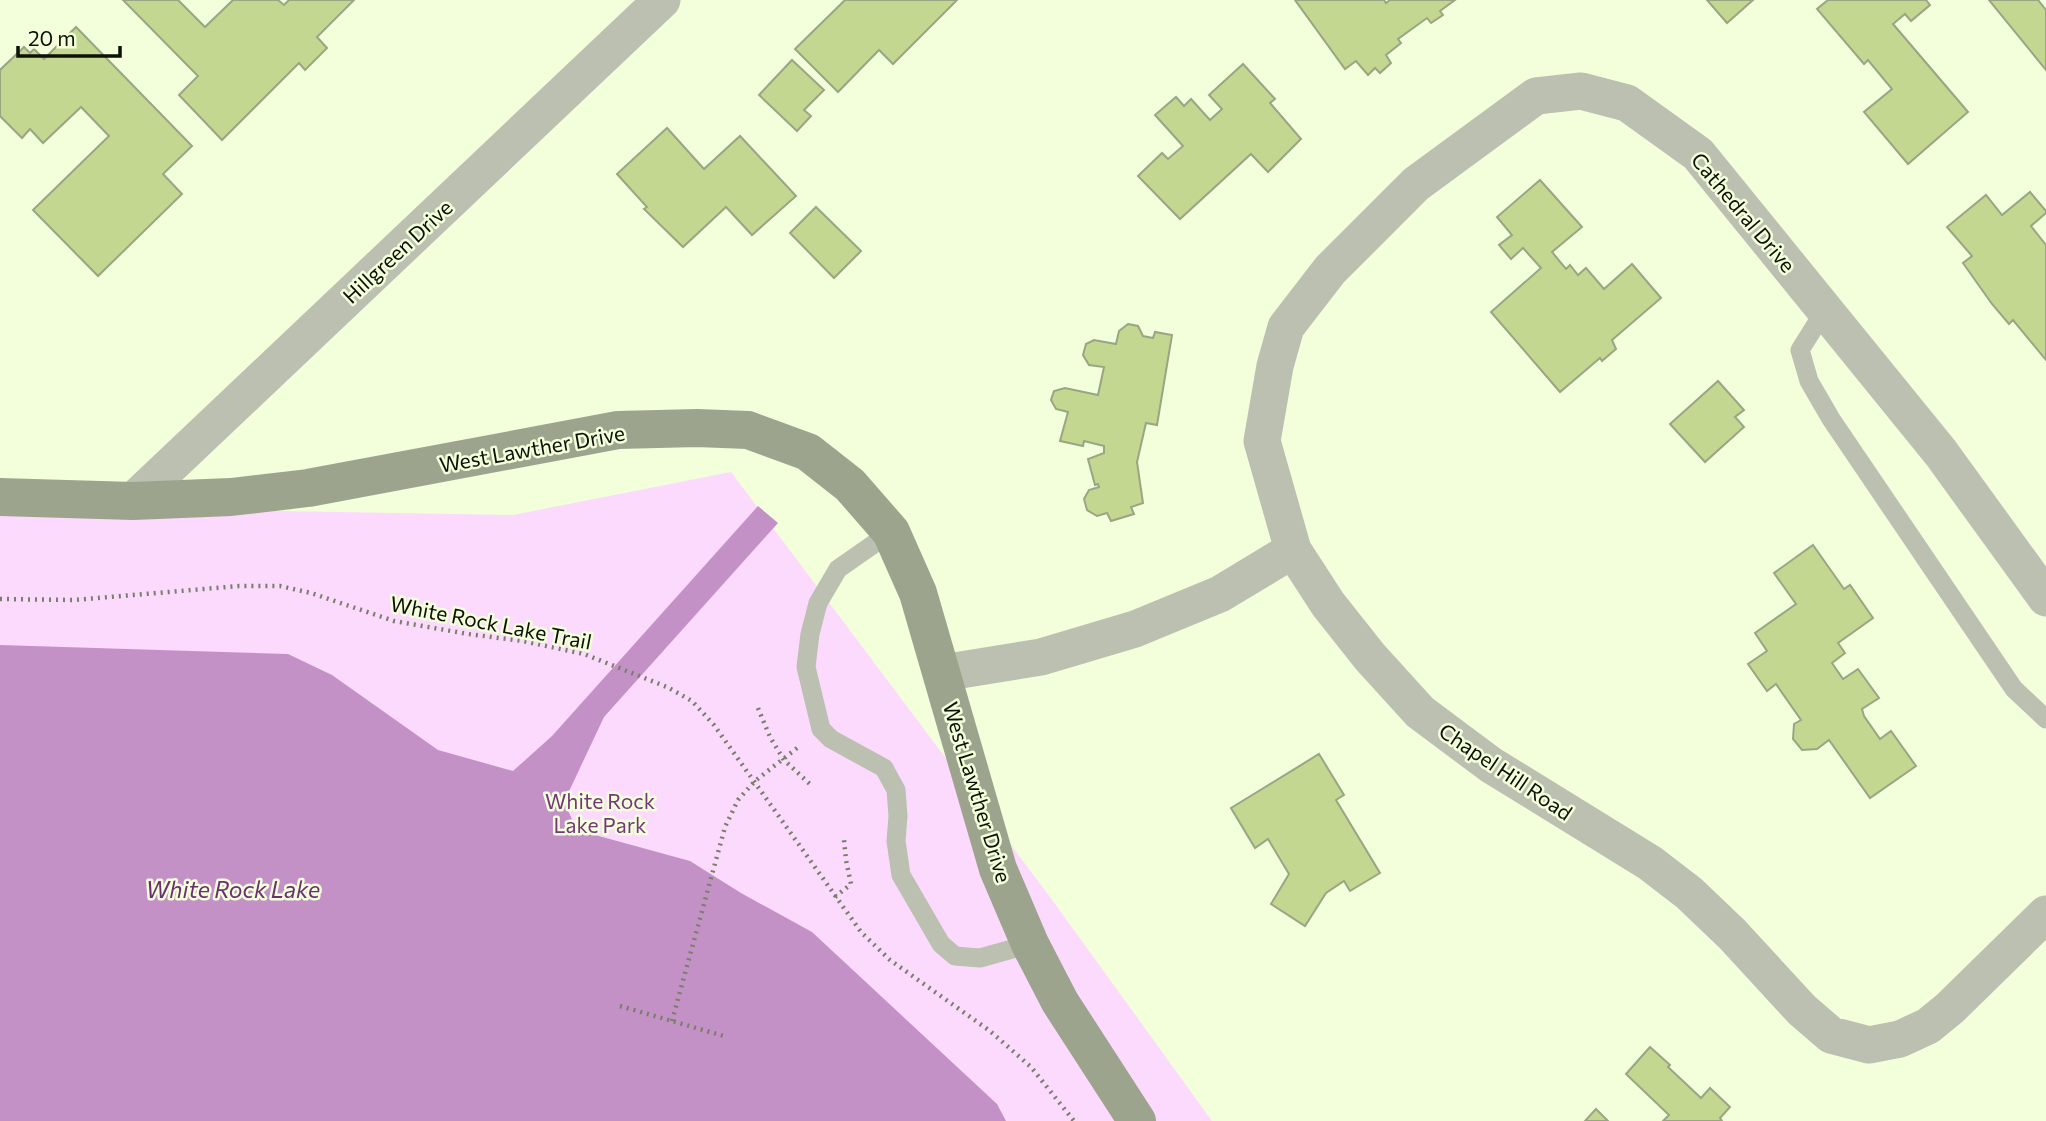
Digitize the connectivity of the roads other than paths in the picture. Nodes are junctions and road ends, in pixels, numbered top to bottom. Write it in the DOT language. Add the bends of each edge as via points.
graph roads {
  1 [pos="662,0"];
  2 [pos="1825,310"];
  3 [pos="0,497"];
  4 [pos="133,501"];
  5 [pos="891,532"];
  6 [pos="1293,550"];
  7 [pos="2046,598"];
  8 [pos="942,673"];
  9 [pos="2046,719"];
  10 [pos="2046,914"];
  11 [pos="1030,944"];
  12 [pos="1137,1121"];
  1 -- 4 [label="street, Hillgreen Drive"];
  2 -- 6 [label="street, Cathedral Drive" via="1698,154 1627,103 1581,92 1536,96 1416,184 1330,270 1286,327 1262,441"];
  2 -- 7 [label="street, Cathedral Drive" via="1941,453"];
  2 -- 9 [label="lane" via="1800,350 1809,381 2014,689"];
  3 -- 4 [label="street, West Lawther Drive"];
  4 -- 5 [label="street, West Lawther Drive" via="308,488 618,430 748,430 808,453 849,485"];
  5 -- 8 [label="street, West Lawther Drive" via="918,593"];
  5 -- 11 [label="lane" via="838,569 818,603 806,667 821,729 884,768 895,790 901,875 942,944 955,956 980,958"];
  6 -- 8 [label="street" via="1220,594 1135,629 1041,657"];
  6 -- 10 [label="street, Chapel Hill Road" via="1328,604 1420,712 1491,765 1650,863 1689,893 1831,1035 1870,1045 1900,1039 1928,1026"];
  8 -- 11 [label="street, West Lawther Drive" via="998,869"];
  11 -- 12 [label="street, West Lawther Drive" via="1060,1002"];
}
